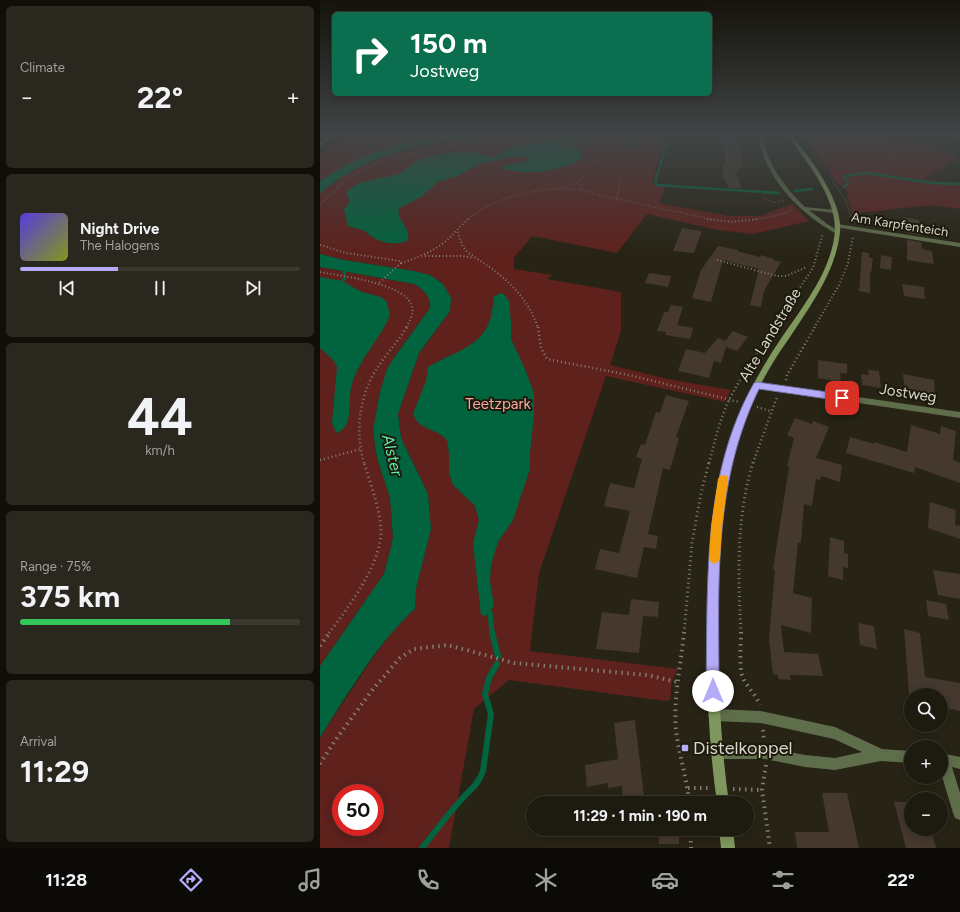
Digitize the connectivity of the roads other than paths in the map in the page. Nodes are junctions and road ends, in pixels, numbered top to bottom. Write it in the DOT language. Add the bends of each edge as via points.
graph roads {
  1 [pos="775,175"];
  2 [pos="818,175"];
  3 [pos="804,207"];
  4 [pos="838,208"];
  5 [pos="837,229"];
  6 [pos="960,244"];
  7 [pos="757,385"];
  8 [pos="960,415"];
  9 [pos="714,715"];
  10 [pos="717,753"];
  11 [pos="881,755"];
  12 [pos="904,757"];
  13 [pos="948,760"];
  14 [pos="960,763"];
  15 [pos="948,777"];
  16 [pos="722,796"];
  17 [pos="960,813"];
  18 [pos="727,836"];
  19 [pos="728,848"];
  1 -- 3 [label="street" via="784,189"];
  2 -- 4 [label="main road, Alte Landstraße"];
  3 -- 4 [label="street"];
  3 -- 5 [label="street" via="822,224"];
  4 -- 5 [label="main road, Alte Landstraße"];
  5 -- 6 [label="street, Am Karpfenteich"];
  5 -- 7 [label="main road, Alte Landstraße" via="833,254 822,281"];
  7 -- 8 [label="street, Jostweg"];
  7 -- 9 [label="main road, Alte Landstraße" via="734,439 723,482 716,527"];
  9 -- 10 [label="main road, Alte Landstraße"];
  9 -- 11 [label="street" via="761,717 835,733"];
  10 -- 11 [label="street" via="765,753 835,764"];
  10 -- 16 [label="main road, Alte Landstraße"];
  11 -- 12 [label="street"];
  13 -- 14 [label="street"];
  15 -- 17 [label="street"];
  18 -- 19 [label="main road"];
}
